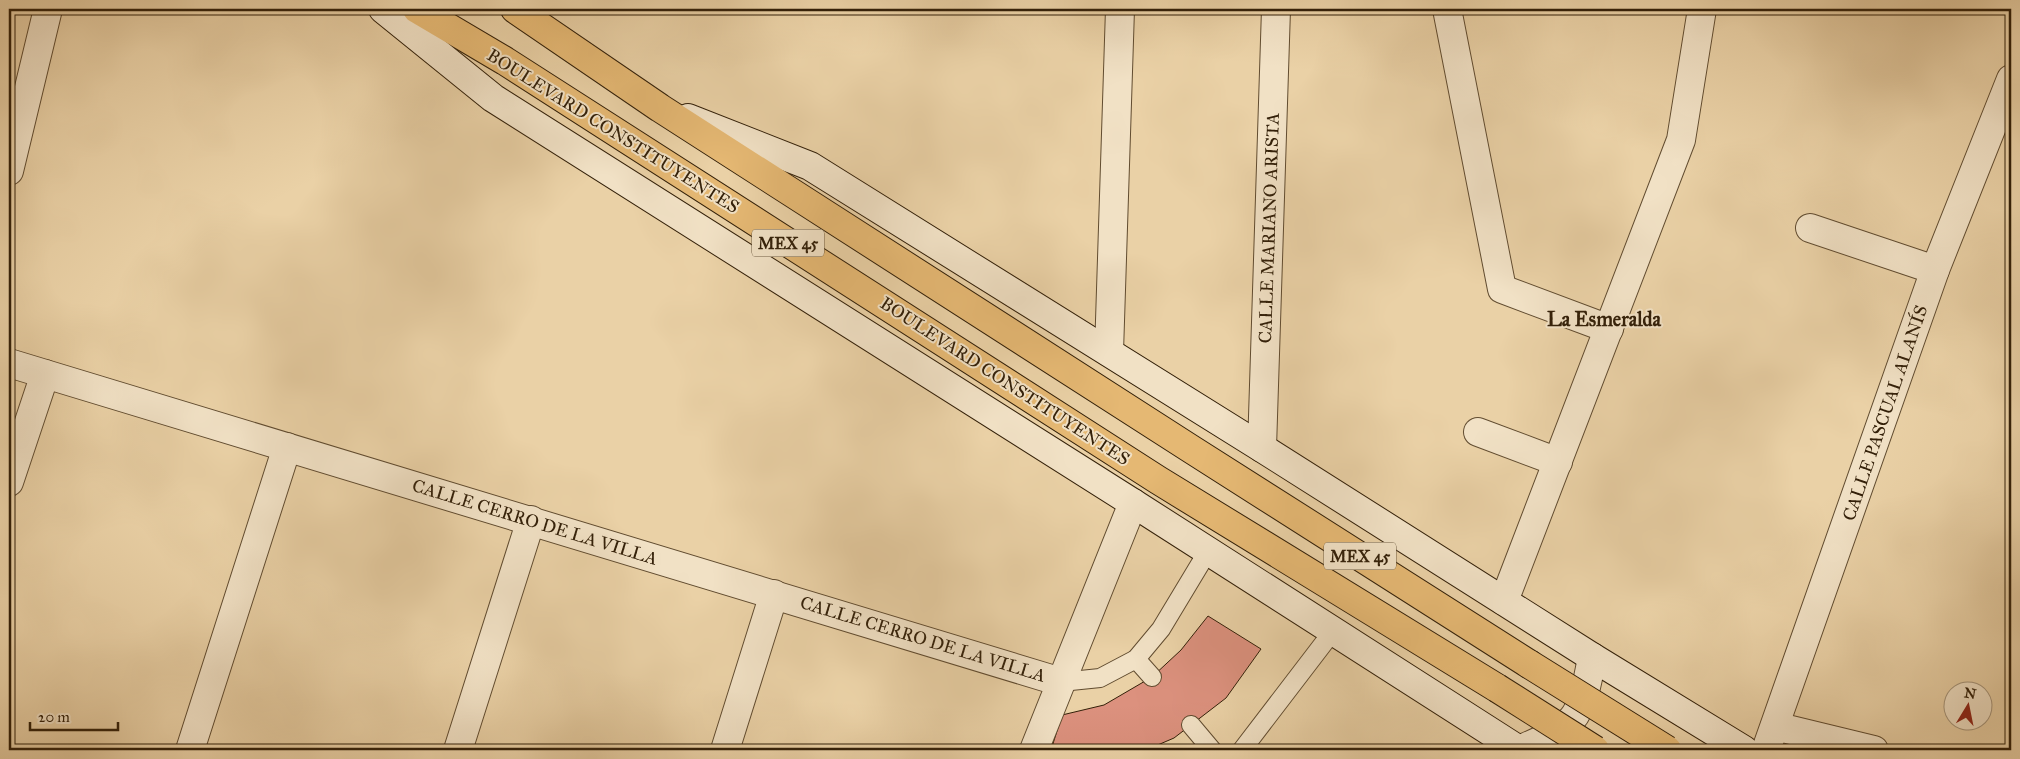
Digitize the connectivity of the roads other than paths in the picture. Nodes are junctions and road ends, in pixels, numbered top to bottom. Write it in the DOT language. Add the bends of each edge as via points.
graph roads {
  1 [pos="48,9"];
  2 [pos="383,9"];
  3 [pos="417,9"];
  4 [pos="1120,9"];
  5 [pos="1276,9"];
  6 [pos="1447,9"];
  7 [pos="1702,9"];
  8 [pos="521,11"];
  9 [pos="2011,79"];
  10 [pos="660,108"];
  11 [pos="9,171"];
  12 [pos="1810,228"];
  13 [pos="1936,270"];
  14 [pos="1609,329"];
  15 [pos="1109,352"];
  16 [pos="9,363"];
  17 [pos="44,374"];
  18 [pos="1478,432"];
  19 [pos="287,447"];
  20 [pos="1262,448"];
  21 [pos="1558,462"];
  22 [pos="9,482"];
  23 [pos="1133,503"];
  24 [pos="531,520"];
  25 [pos="1208,551"];
  26 [pos="774,594"];
  27 [pos="1504,601"];
  28 [pos="1333,631"];
  29 [pos="1592,657"];
  30 [pos="1136,658"];
  31 [pos="1152,677"];
  32 [pos="1061,682"];
  33 [pos="1191,725"];
  34 [pos="1771,738"];
  35 [pos="190,750"];
  36 [pos="458,750"];
  37 [pos="725,750"];
  38 [pos="1034,750"];
  39 [pos="1212,750"];
  40 [pos="1242,750"];
  41 [pos="1519,750"];
  42 [pos="1595,750"];
  43 [pos="1667,750"];
  44 [pos="1744,750"];
  45 [pos="1874,750"];
  1 -- 11 [label="street"];
  2 -- 23 [label="street" via="493,98"];
  3 -- 42 [label="highway, BOULEVARD CONSTITUYENTES / MEX 45, bridge" via="505,61 1158,480"];
  4 -- 15 [label="street"];
  5 -- 20 [label="street, CALLE MARIANO ARISTA"];
  6 -- 14 [label="street" via="1502,289"];
  7 -- 14 [label="street" via="1681,140"];
  8 -- 10 [label="highway, MEX 45"];
  9 -- 13 [label="street, CALLE PASCUAL ALANÍS"];
  10 -- 15 [label="street" via="810,166"];
  10 -- 43 [label="highway, MEX 45, bridge"];
  12 -- 13 [label="street"];
  13 -- 34 [label="street, CALLE PASCUAL ALANÍS"];
  14 -- 21 [label="street"];
  15 -- 20 [label="street"];
  16 -- 17 [label="street, CALLE CERRO DE LA VILLA"];
  17 -- 19 [label="street, CALLE CERRO DE LA VILLA"];
  17 -- 22 [label="street"];
  18 -- 21 [label="street"];
  19 -- 24 [label="street, CALLE CERRO DE LA VILLA"];
  19 -- 35 [label="street"];
  20 -- 27 [label="street"];
  21 -- 27 [label="street"];
  23 -- 25 [label="street"];
  23 -- 32 [label="street"];
  24 -- 26 [label="street, CALLE CERRO DE LA VILLA"];
  24 -- 36 [label="street"];
  25 -- 28 [label="street"];
  25 -- 30 [label="lane" via="1161,629"];
  26 -- 32 [label="street, CALLE CERRO DE LA VILLA"];
  26 -- 37 [label="street"];
  27 -- 29 [label="street"];
  28 -- 40 [label="lane"];
  28 -- 41 [label="street"];
  29 -- 41 [label="street" via="1588,684 1573,718 1549,737"];
  29 -- 44 [label="street"];
  30 -- 31 [label="lane"];
  30 -- 32 [label="lane" via="1100,678"];
  32 -- 38 [label="street"];
  33 -- 39 [label="lane"];
  34 -- 45 [label="street"];
}
